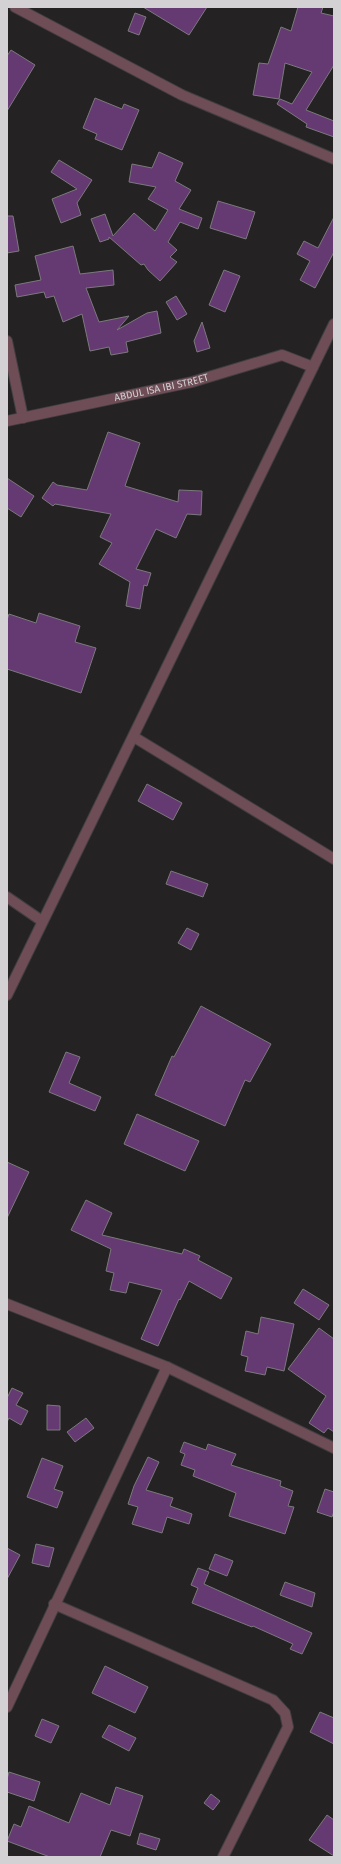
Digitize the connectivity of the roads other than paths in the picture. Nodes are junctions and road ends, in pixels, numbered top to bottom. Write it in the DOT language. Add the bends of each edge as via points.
graph roads {
  1 [pos="15,7"];
  2 [pos="334,160"];
  3 [pos="334,324"];
  4 [pos="7,341"];
  5 [pos="313,367"];
  6 [pos="23,418"];
  7 [pos="7,421"];
  8 [pos="134,737"];
  9 [pos="334,860"];
  10 [pos="7,897"];
  11 [pos="42,921"];
  12 [pos="7,995"];
  13 [pos="7,1304"];
  14 [pos="167,1367"];
  15 [pos="334,1448"];
  16 [pos="54,1604"];
  17 [pos="7,1707"];
  18 [pos="223,1857"];
  1 -- 2 [label="street" via="182,95"];
  3 -- 5 [label="street"];
  4 -- 6 [label="street"];
  5 -- 6 [label="street, ABDUL ISA IBI STREET" via="282,355 192,382"];
  5 -- 8 [label="street"];
  6 -- 7 [label="street, ABDUL ISA IBI STREET"];
  8 -- 9 [label="street"];
  8 -- 11 [label="street"];
  10 -- 11 [label="street"];
  11 -- 12 [label="street"];
  13 -- 14 [label="street"];
  14 -- 15 [label="street"];
  14 -- 16 [label="street"];
  16 -- 17 [label="street"];
  16 -- 18 [label="street" via="273,1700 285,1713 288,1727"];
}
